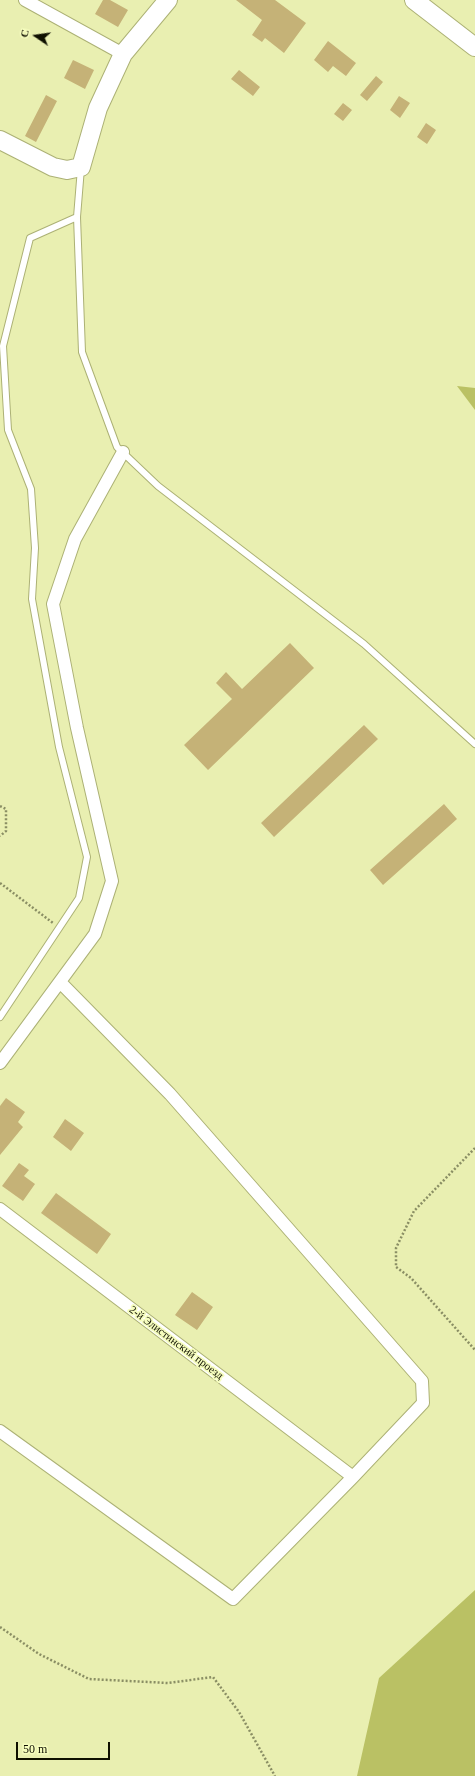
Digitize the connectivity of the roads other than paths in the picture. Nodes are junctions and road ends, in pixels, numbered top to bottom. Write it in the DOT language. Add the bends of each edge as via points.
graph roads {
  1 [pos="26,0"];
  2 [pos="168,0"];
  3 [pos="414,0"];
  4 [pos="475,47"];
  5 [pos="123,54"];
  6 [pos="0,140"];
  7 [pos="81,167"];
  8 [pos="78,217"];
  9 [pos="123,452"];
  10 [pos="475,744"];
  11 [pos="60,982"];
  12 [pos="0,1016"];
  13 [pos="0,1063"];
  14 [pos="0,1209"];
  15 [pos="0,1431"];
  16 [pos="353,1477"];
  1 -- 5 [label="street"];
  2 -- 5 [label="street"];
  3 -- 4 [label="street"];
  5 -- 7 [label="street" via="98,108"];
  6 -- 7 [label="street" via="53,166 67,170"];
  7 -- 8 [label="lane"];
  8 -- 9 [label="lane" via="82,352 117,447"];
  8 -- 12 [label="lane" via="30,238 3,346 8,430 32,488 35,548 32,599 59,748 86,857 80,898"];
  9 -- 10 [label="lane" via="158,486 364,644"];
  9 -- 11 [label="street" via="75,539 53,604 77,728 112,881 95,934"];
  11 -- 13 [label="street"];
  11 -- 16 [label="street" via="170,1094 422,1381 423,1403"];
  14 -- 16 [label="street, 2-й Элистинский проезд"];
  15 -- 16 [label="street" via="233,1599"];
}
